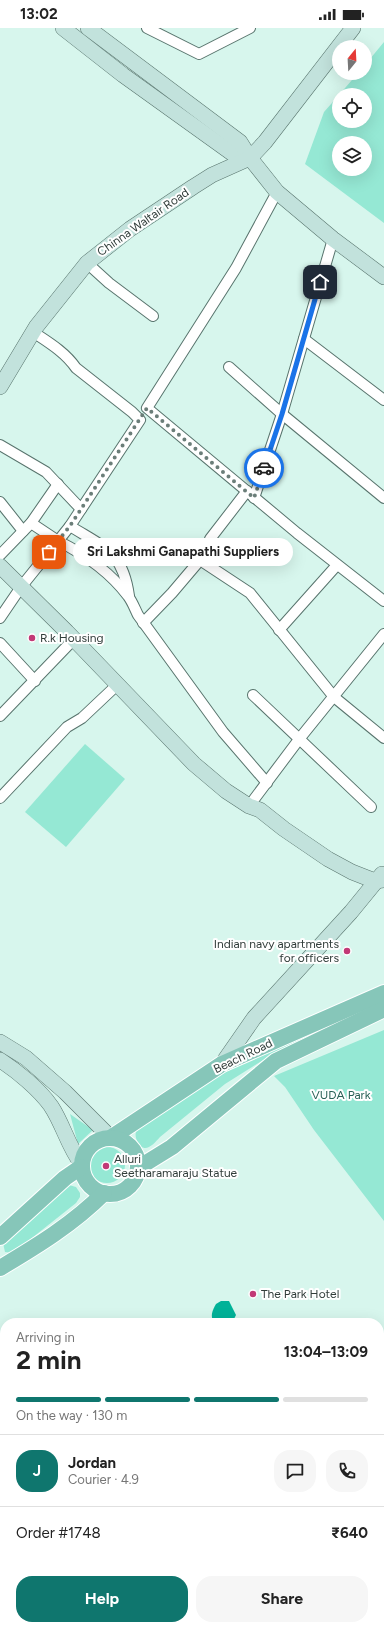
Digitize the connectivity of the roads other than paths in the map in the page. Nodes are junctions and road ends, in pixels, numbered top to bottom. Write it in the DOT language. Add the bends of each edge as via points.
graph roads {
  1 [pos="63,28"];
  2 [pos="88,28"];
  3 [pos="147,28"];
  4 [pos="250,28"];
  5 [pos="353,28"];
  6 [pos="250,158"];
  7 [pos="277,192"];
  8 [pos="333,239"];
  9 [pos="87,263"];
  10 [pos="384,278"];
  11 [pos="152,316"];
  12 [pos="33,332"];
  13 [pos="304,339"];
  14 [pos="229,367"];
  15 [pos="2,377"];
  16 [pos="384,400"];
  17 [pos="147,408"];
  18 [pos="282,414"];
  19 [pos="140,420"];
  20 [pos="0,445"];
  21 [pos="58,484"];
  22 [pos="251,494"];
  23 [pos="384,498"];
  24 [pos="0,502"];
  25 [pos="81,509"];
  26 [pos="31,523"];
  27 [pos="70,526"];
  28 [pos="23,532"];
  29 [pos="210,539"];
  30 [pos="58,541"];
  31 [pos="0,555"];
  32 [pos="337,564"];
  33 [pos="0,566"];
  34 [pos="21,587"];
  35 [pos="129,596"];
  36 [pos="384,601"];
  37 [pos="0,618"];
  38 [pos="143,623"];
  39 [pos="279,630"];
  40 [pos="384,634"];
  41 [pos="74,640"];
  42 [pos="0,643"];
  43 [pos="35,681"];
  44 [pos="117,685"];
  45 [pos="254,696"];
  46 [pos="334,697"];
  47 [pos="0,716"];
  48 [pos="300,738"];
  49 [pos="384,738"];
  50 [pos="267,783"];
  51 [pos="0,798"];
  52 [pos="250,806"];
  53 [pos="371,807"];
  54 [pos="381,878"];
  55 [pos="384,993"];
  56 [pos="384,1009"];
  57 [pos="0,1042"];
  58 [pos="0,1060"];
  59 [pos="222,1064"];
  60 [pos="111,1137"];
  61 [pos="81,1165"];
  62 [pos="138,1168"];
  63 [pos="104,1193"];
  64 [pos="0,1237"];
  65 [pos="0,1268"];
  1 -- 6 [label="street" via="123,75 233,154"];
  2 -- 6 [label="street" via="240,142"];
  3 -- 4 [label="street" via="199,54"];
  5 -- 6 [label="street"];
  6 -- 7 [label="street"];
  6 -- 9 [label="street, Chinna Waltair Road" via="212,175 193,187 130,229"];
  7 -- 8 [label="street"];
  7 -- 17 [label="street" via="236,268"];
  8 -- 10 [label="street"];
  8 -- 13 [label="street"];
  9 -- 11 [label="street"];
  9 -- 12 [label="street, Chinna Waltair Road"];
  12 -- 15 [label="street, Chinna Waltair Road"];
  12 -- 19 [label="street" via="58,349 76,368"];
  13 -- 16 [label="street"];
  13 -- 18 [label="street"];
  14 -- 18 [label="street"];
  17 -- 19 [label="street"];
  17 -- 22 [label="street"];
  18 -- 22 [label="street"];
  18 -- 23 [label="street"];
  19 -- 25 [label="street"];
  20 -- 21 [label="street" via="46,472"];
  21 -- 25 [label="street"];
  21 -- 26 [label="street"];
  22 -- 29 [label="street"];
  22 -- 32 [label="street"];
  24 -- 28 [label="street"];
  25 -- 27 [label="street"];
  26 -- 28 [label="street"];
  26 -- 30 [label="street"];
  27 -- 30 [label="street"];
  27 -- 35 [label="street" via="107,549 115,557 121,565"];
  28 -- 31 [label="street"];
  30 -- 34 [label="street"];
  30 -- 35 [label="street" via="78,550 104,570"];
  32 -- 36 [label="street"];
  32 -- 39 [label="street"];
  33 -- 34 [label="street"];
  34 -- 37 [label="street"];
  34 -- 41 [label="street"];
  35 -- 38 [label="street"];
  38 -- 39 [label="street" via="200,560 250,593"];
  38 -- 50 [label="street" via="223,732"];
  39 -- 46 [label="street"];
  40 -- 46 [label="street"];
  41 -- 43 [label="street"];
  41 -- 44 [label="street"];
  42 -- 43 [label="street"];
  43 -- 47 [label="street"];
  44 -- 51 [label="street" via="82,718 68,726"];
  44 -- 52 [label="street" via="194,764 226,791"];
  45 -- 48 [label="street"];
  46 -- 48 [label="street"];
  46 -- 49 [label="street"];
  48 -- 50 [label="street"];
  48 -- 53 [label="street"];
  50 -- 52 [label="street"];
  52 -- 54 [label="street" via="260,810 328,859 352,872"];
  54 -- 59 [label="street" via="254,1018"];
  55 -- 59 [label="main road, Beach Road"];
  56 -- 62 [label="main road, Beach Road" via="276,1061 172,1147"];
  57 -- 60 [label="street" via="26,1058"];
  58 -- 61 [label="street" via="18,1072 50,1105"];
  59 -- 60 [label="main road, Beach Road"];
  60 -- 61 [label="main road" via="101,1138 91,1144 84,1152"];
  60 -- 62 [label="main road" via="123,1140 132,1147 137,1157"];
  61 -- 63 [label="main road" via="82,1174 88,1184 96,1191"];
  61 -- 64 [label="main road"];
  62 -- 63 [label="main road" via="135,1179 128,1188 118,1193"];
  63 -- 65 [label="main road" via="88,1209 43,1242"];
}
